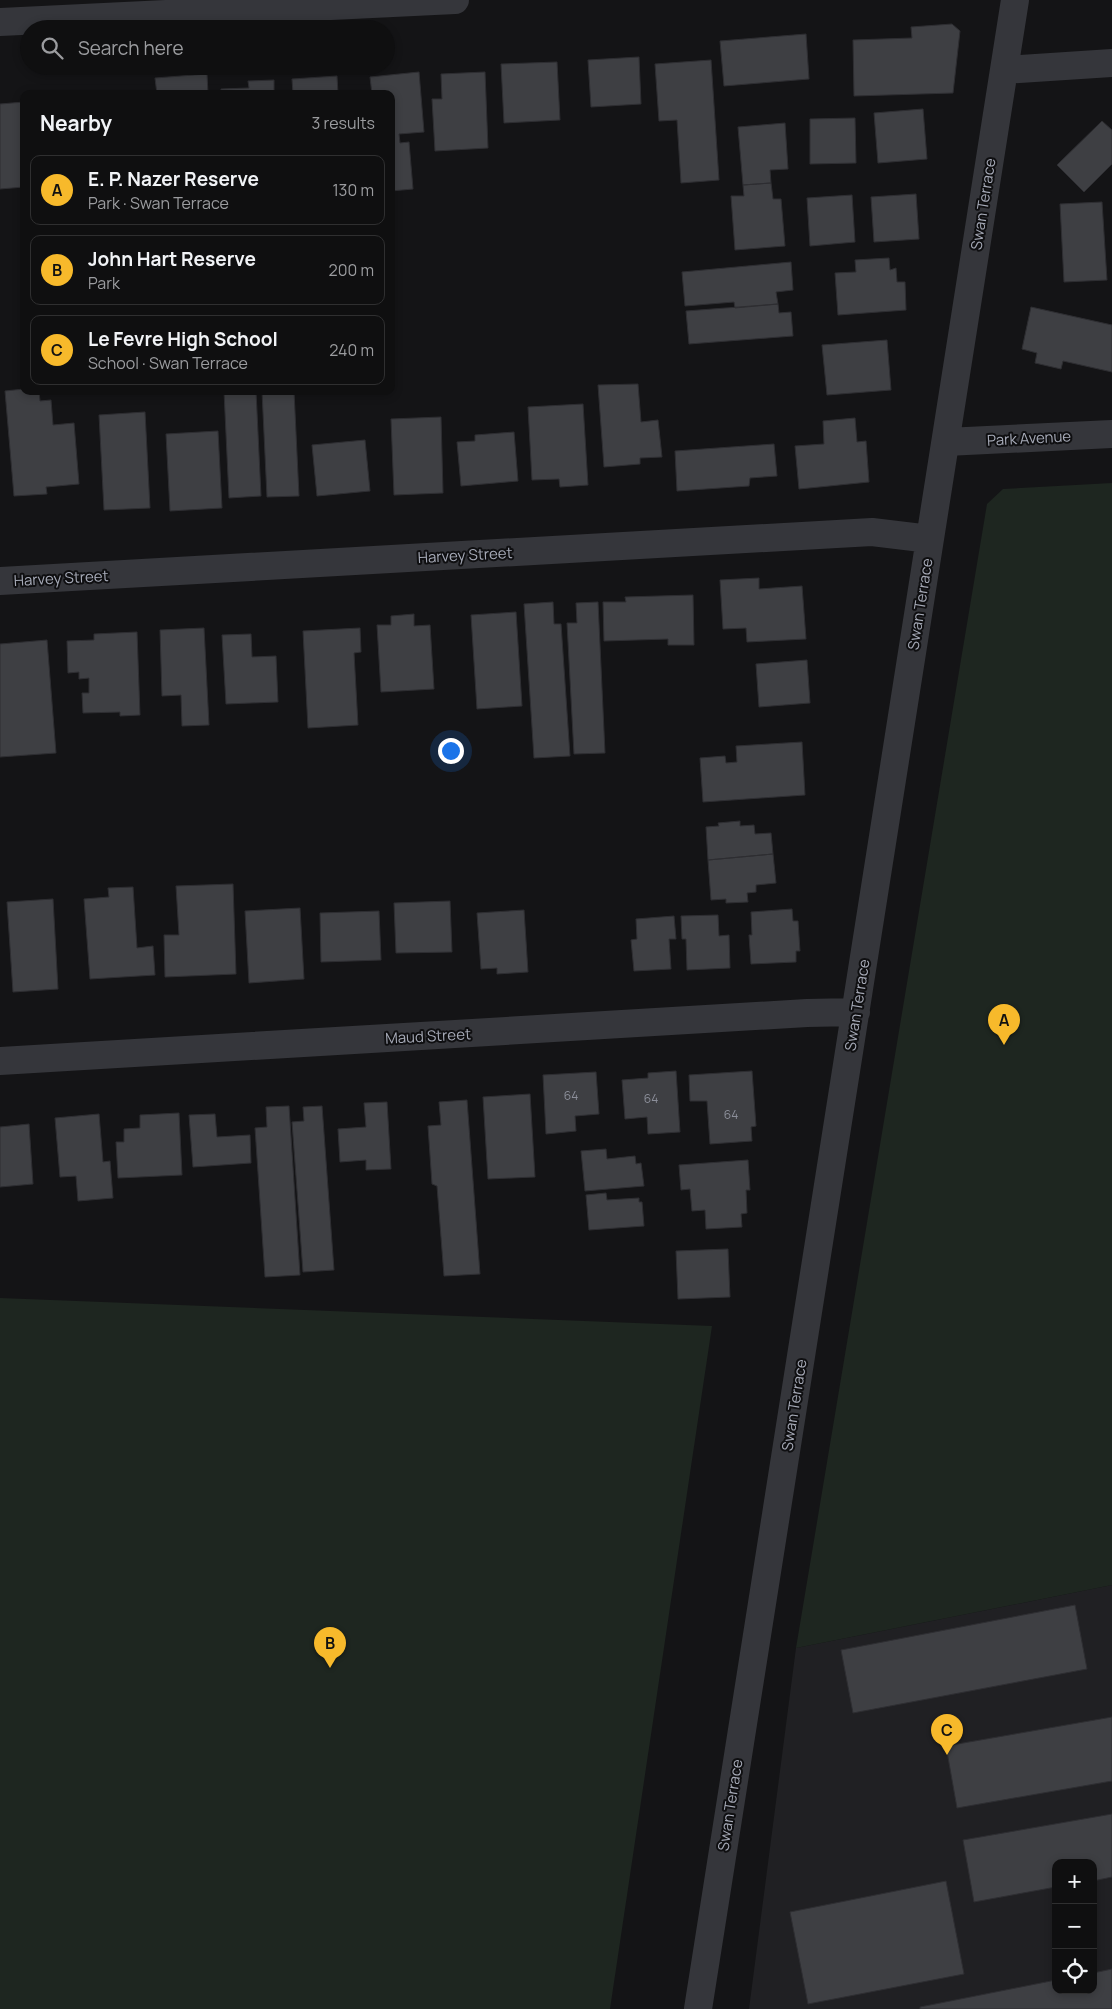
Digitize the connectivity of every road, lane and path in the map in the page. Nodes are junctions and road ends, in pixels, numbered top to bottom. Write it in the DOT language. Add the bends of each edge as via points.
graph roads {
  1 [pos="455,0"];
  2 [pos="1015,0"];
  3 [pos="41,20"];
  4 [pos="20,21"];
  5 [pos="0,22"];
  6 [pos="1112,63"];
  7 [pos="1004,70"];
  8 [pos="1112,434"];
  9 [pos="946,442"];
  10 [pos="930,538"];
  11 [pos="0,581"];
  12 [pos="856,1012"];
  13 [pos="0,1061"];
  14 [pos="698,2009"];
  1 -- 3 [label="street"];
  2 -- 7 [label="street, Swan Terrace"];
  4 -- 5 [label="street"];
  6 -- 7 [label="street"];
  7 -- 9 [label="street, Swan Terrace"];
  8 -- 9 [label="street, Park Avenue"];
  9 -- 10 [label="street, Swan Terrace"];
  10 -- 11 [label="street, Harvey Street" via="872,532"];
  10 -- 12 [label="street, Swan Terrace"];
  12 -- 13 [label="street, Maud Street"];
  12 -- 14 [label="street, Swan Terrace"];
}
